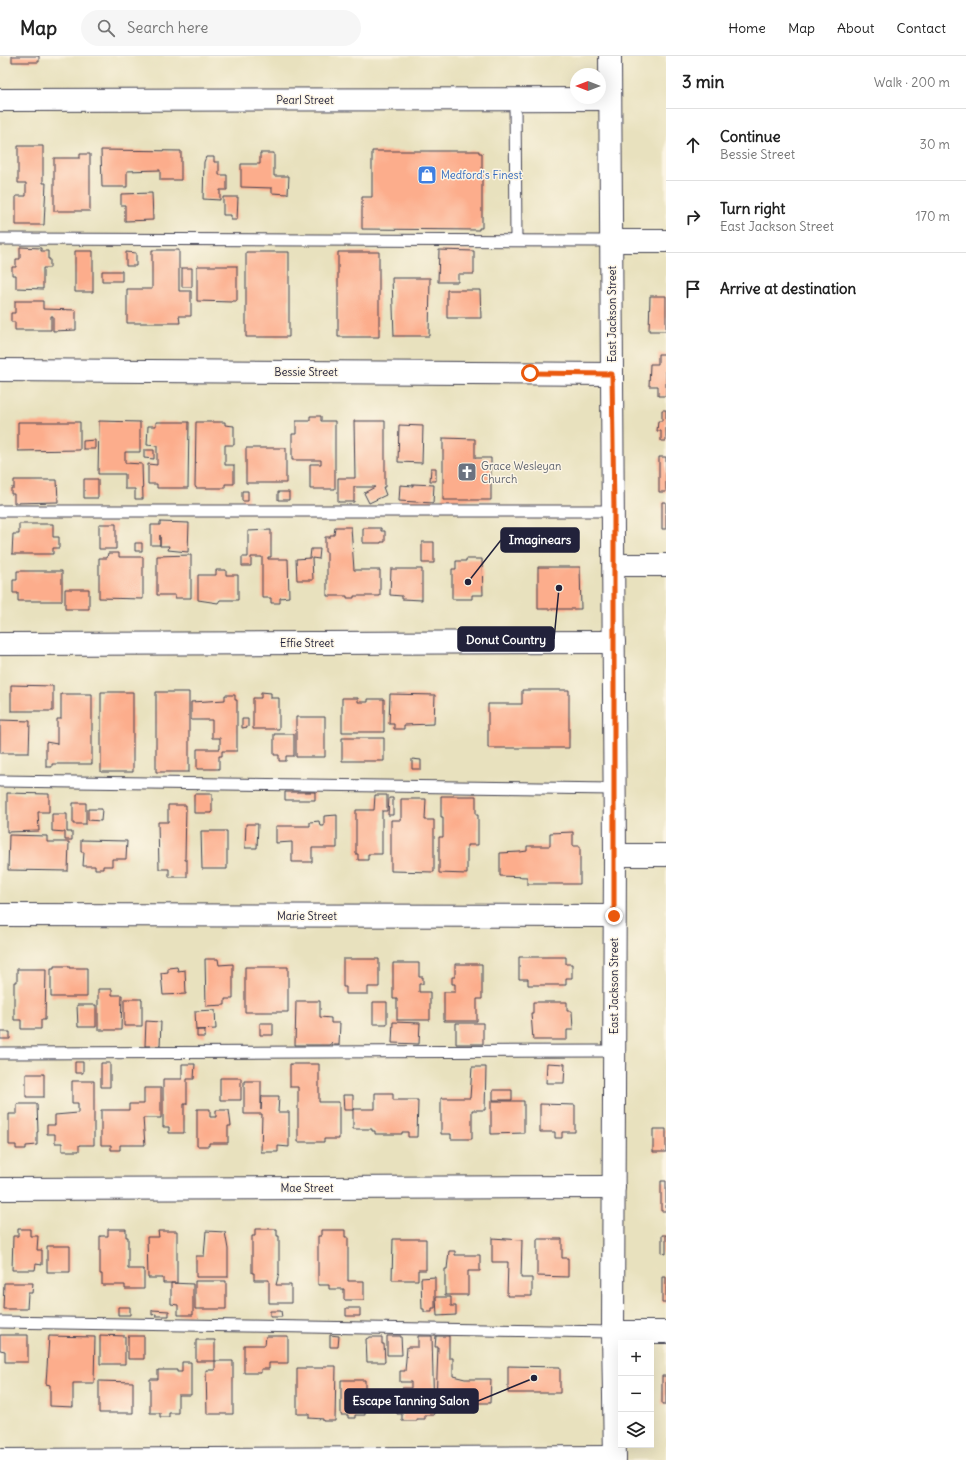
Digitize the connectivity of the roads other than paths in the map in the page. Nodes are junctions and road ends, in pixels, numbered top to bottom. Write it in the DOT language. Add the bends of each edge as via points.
graph roads {
  1 [pos="610,56"];
  2 [pos="610,99"];
  3 [pos="0,100"];
  4 [pos="515,100"];
  5 [pos="0,239"];
  6 [pos="516,240"];
  7 [pos="612,241"];
  8 [pos="666,241"];
  9 [pos="0,370"];
  10 [pos="612,374"];
  11 [pos="0,511"];
  12 [pos="614,511"];
  13 [pos="614,565"];
  14 [pos="666,565"];
  15 [pos="614,642"];
  16 [pos="0,644"];
  17 [pos="0,781"];
  18 [pos="614,789"];
  19 [pos="615,855"];
  20 [pos="666,855"];
  21 [pos="0,915"];
  22 [pos="614,916"];
  23 [pos="615,1051"];
  24 [pos="0,1053"];
  25 [pos="614,1186"];
  26 [pos="0,1189"];
  27 [pos="0,1322"];
  28 [pos="613,1332"];
  29 [pos="666,1332"];
  30 [pos="615,1459"];
  31 [pos="0,1460"];
  1 -- 2 [label="street, East Jackson Street"];
  2 -- 4 [label="street, Pearl Street"];
  2 -- 7 [label="street, East Jackson Street"];
  3 -- 4 [label="street, Pearl Street"];
  4 -- 6 [label="lane"];
  5 -- 6 [label="lane"];
  6 -- 7 [label="lane"];
  7 -- 8 [label="street"];
  7 -- 10 [label="street, East Jackson Street"];
  9 -- 10 [label="street, Bessie Street"];
  10 -- 12 [label="street, East Jackson Street"];
  11 -- 12 [label="lane"];
  12 -- 13 [label="street, East Jackson Street"];
  13 -- 14 [label="street"];
  13 -- 15 [label="street, East Jackson Street"];
  15 -- 16 [label="street, Effie Street"];
  15 -- 18 [label="street, East Jackson Street"];
  17 -- 18 [label="lane"];
  18 -- 19 [label="street, East Jackson Street"];
  19 -- 20 [label="street"];
  19 -- 22 [label="street, East Jackson Street"];
  21 -- 22 [label="street, Marie Street"];
  22 -- 23 [label="street, East Jackson Street"];
  23 -- 24 [label="lane"];
  23 -- 25 [label="street, East Jackson Street"];
  25 -- 26 [label="street, Mae Street"];
  25 -- 28 [label="street, East Jackson Street"];
  27 -- 28 [label="lane"];
  28 -- 29 [label="street"];
  28 -- 30 [label="street, East Jackson Street"];
  30 -- 31 [label="street"];
}
